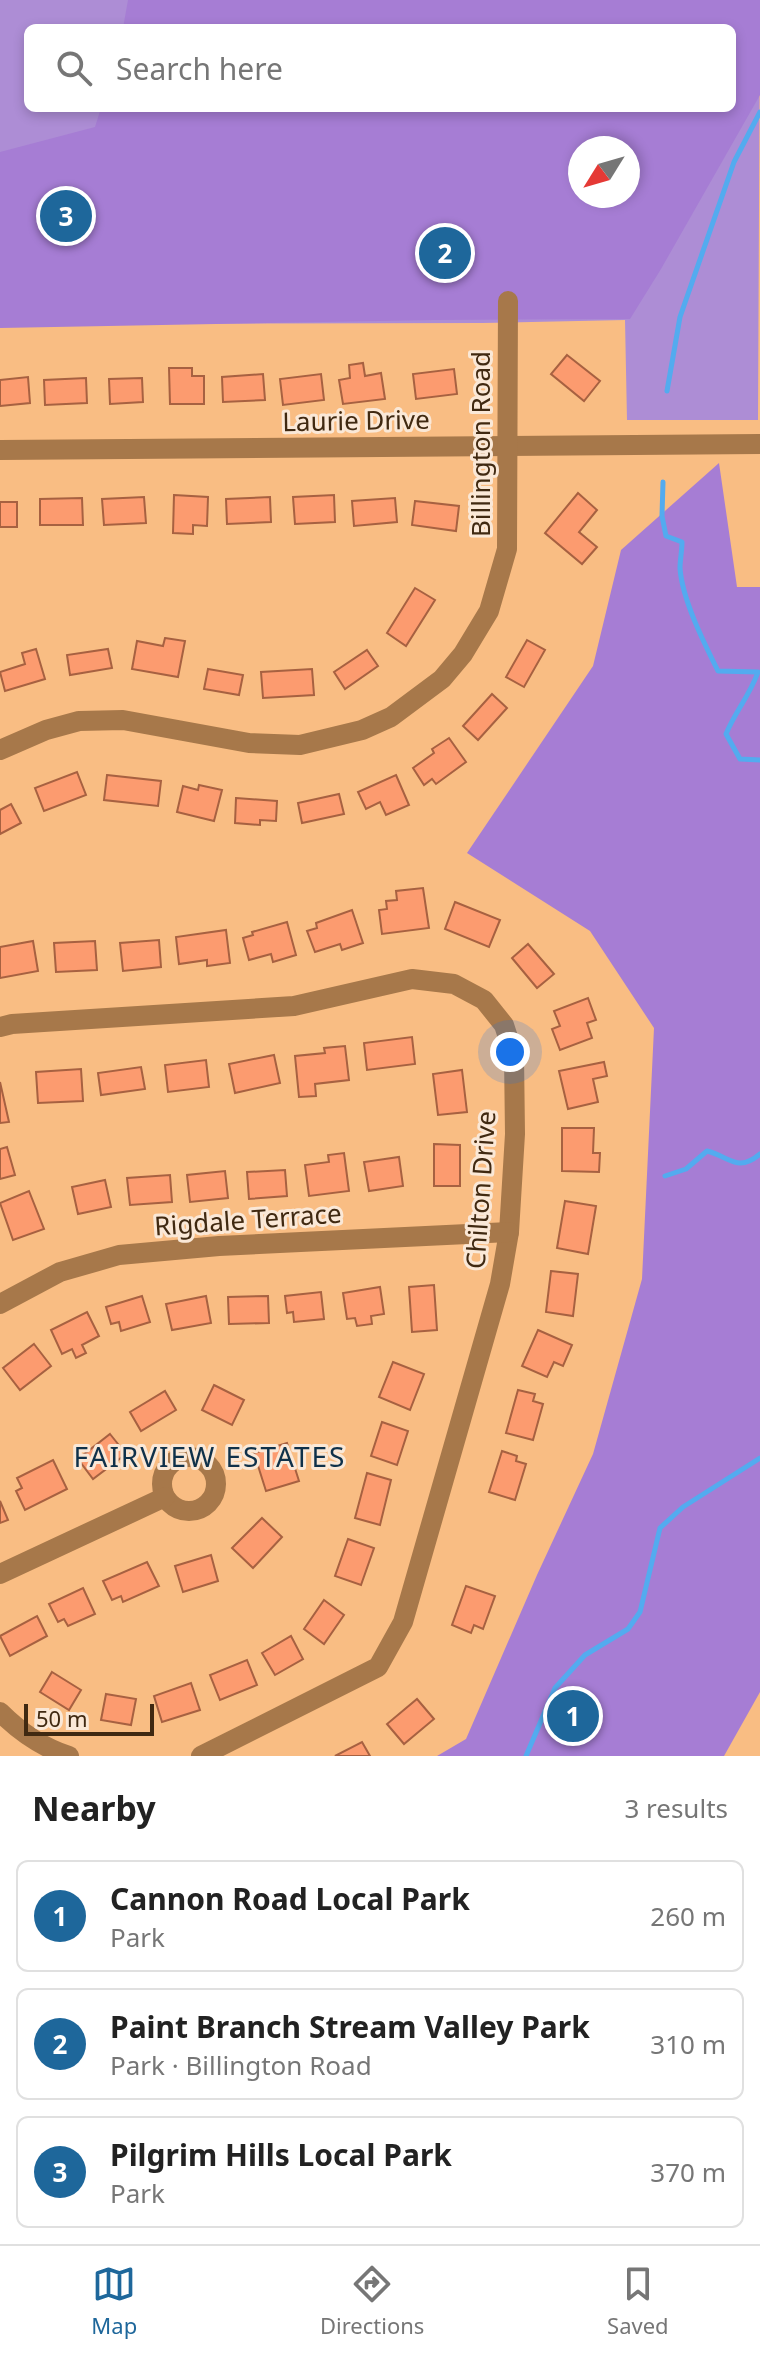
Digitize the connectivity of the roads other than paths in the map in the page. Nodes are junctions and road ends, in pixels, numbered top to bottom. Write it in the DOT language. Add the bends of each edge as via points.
graph roads {
  1 [pos="508,301"];
  2 [pos="760,444"];
  3 [pos="508,445"];
  4 [pos="0,450"];
  5 [pos="0,750"];
  6 [pos="0,1027"];
  7 [pos="509,1232"];
  8 [pos="1,1302"];
  9 [pos="165,1497"];
  10 [pos="0,1574"];
  11 [pos="0,1712"];
  12 [pos="69,1756"];
  13 [pos="201,1756"];
  1 -- 3 [label="street, Billington Road"];
  2 -- 3 [label="street, Laurie Drive"];
  3 -- 4 [label="street, Laurie Drive"];
  3 -- 5 [label="street, Billington Road" via="507,549 489,611 442,679 391,717 300,745 249,743 123,720 79,721"];
  6 -- 7 [label="street, Chilton Drive" via="294,1006 412,979 454,984 484,1000 504,1025 514,1056"];
  7 -- 8 [label="street, Rigdale Terrace" via="119,1255 60,1272"];
  7 -- 13 [label="street, Chilton Drive" via="500,1284 403,1622 378,1667"];
  9 -- 10 [label="street"];
  11 -- 12 [label="street" via="15,1727"];
}
